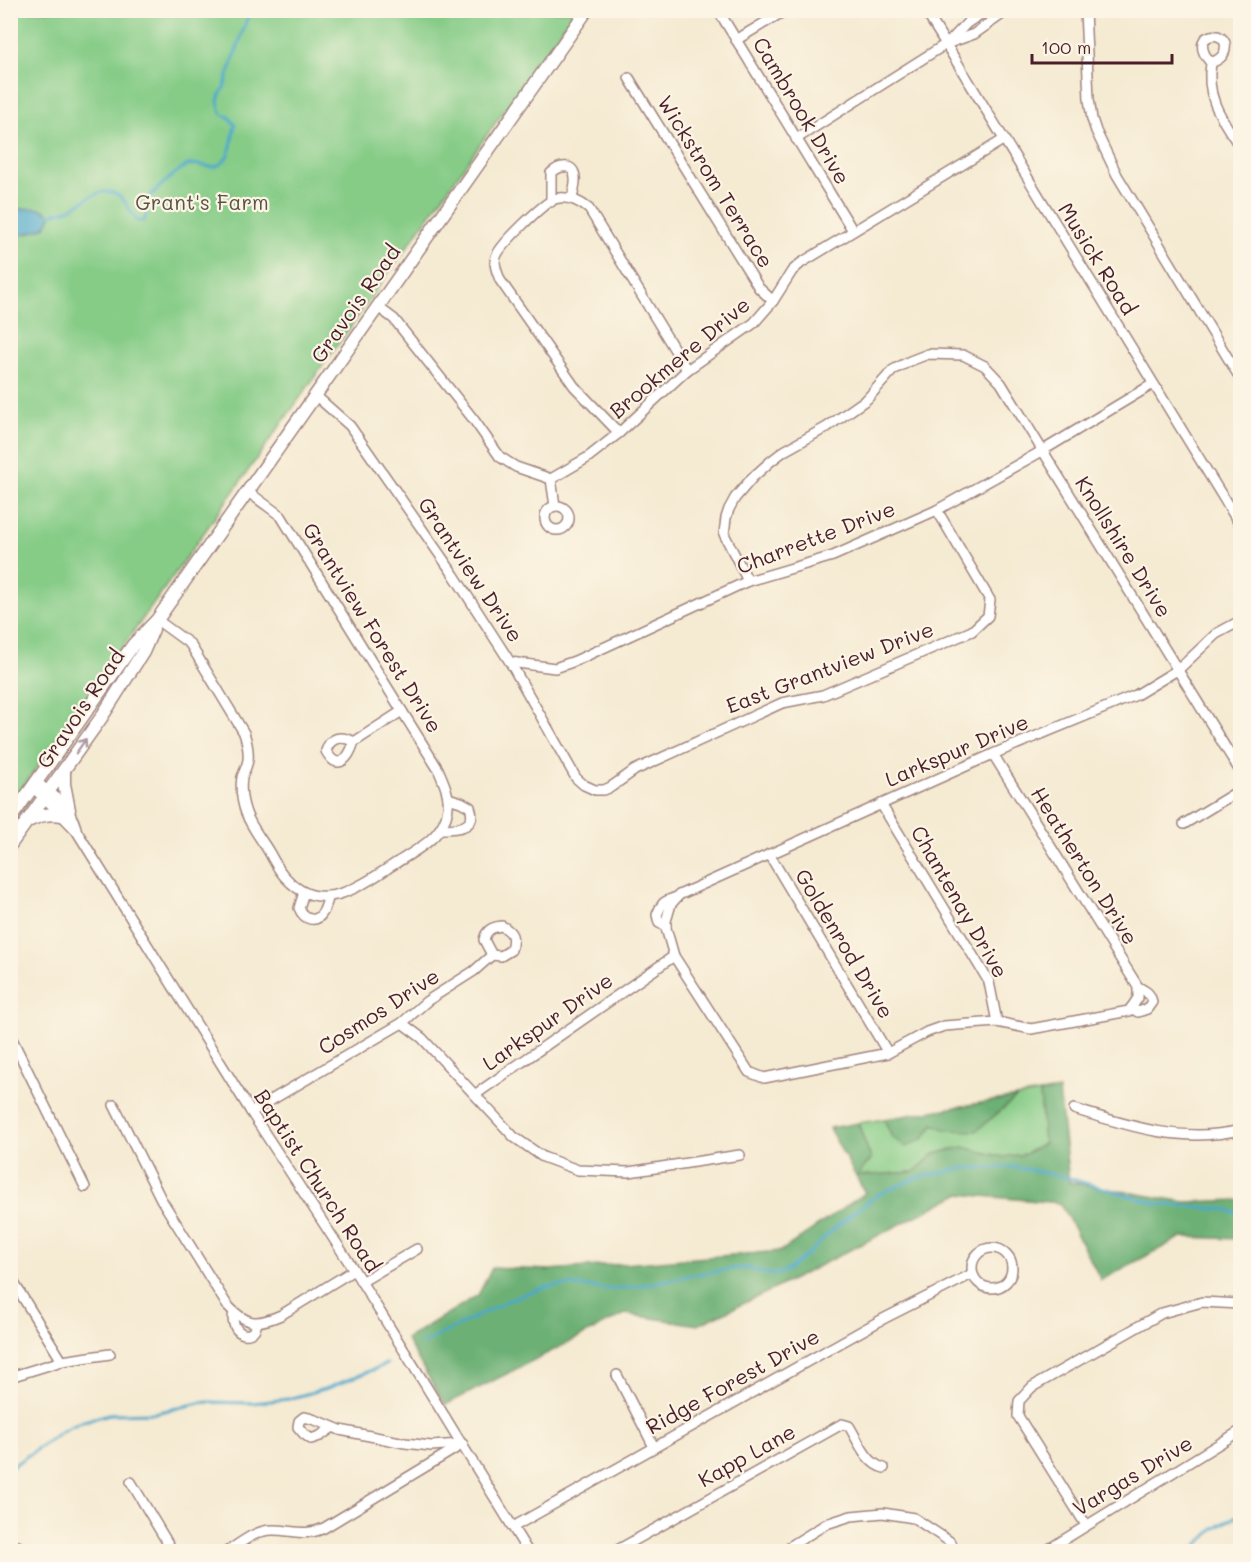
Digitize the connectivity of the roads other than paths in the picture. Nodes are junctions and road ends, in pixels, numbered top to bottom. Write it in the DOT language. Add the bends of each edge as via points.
graph roads {
  1 [pos="587,10"];
  2 [pos="718,10"];
  3 [pos="786,10"];
  4 [pos="925,10"];
  5 [pos="987,10"];
  6 [pos="1008,10"];
  7 [pos="1085,10"];
  8 [pos="736,40"];
  9 [pos="946,45"];
  10 [pos="1210,63"];
  11 [pos="629,78"];
  12 [pos="796,139"];
  13 [pos="1003,140"];
  14 [pos="1240,147"];
  15 [pos="572,199"];
  16 [pos="553,200"];
  17 [pos="853,231"];
  18 [pos="773,301"];
  19 [pos="378,307"];
  20 [pos="687,370"];
  21 [pos="1240,378"];
  22 [pos="1153,384"];
  23 [pos="315,395"];
  24 [pos="619,433"];
  25 [pos="1042,451"];
  26 [pos="551,479"];
  27 [pos="247,491"];
  28 [pos="555,506"];
  29 [pos="937,510"];
  30 [pos="1240,525"];
  31 [pos="748,581"];
  32 [pos="157,620"];
  33 [pos="1240,621"];
  34 [pos="510,662"];
  35 [pos="1179,669"];
  36 [pos="402,711"];
  37 [pos="354,742"];
  38 [pos="993,754"];
  39 [pos="64,770"];
  40 [pos="1240,771"];
  41 [pos="576,778"];
  42 [pos="34,785"];
  43 [pos="1240,790"];
  44 [pos="46,794"];
  45 [pos="448,798"];
  46 [pos="881,804"];
  47 [pos="65,813"];
  48 [pos="10,819"];
  49 [pos="27,821"];
  50 [pos="1184,824"];
  51 [pos="440,829"];
  52 [pos="10,845"];
  53 [pos="770,854"];
  54 [pos="304,892"];
  55 [pos="329,896"];
  56 [pos="492,955"];
  57 [pos="674,956"];
  58 [pos="1138,987"];
  59 [pos="1131,1008"];
  60 [pos="997,1022"];
  61 [pos="402,1023"];
  62 [pos="10,1035"];
  63 [pos="888,1053"];
  64 [pos="476,1094"];
  65 [pos="114,1105"];
  66 [pos="1074,1109"];
  67 [pos="251,1112"];
  68 [pos="1240,1130"];
  69 [pos="740,1155"];
  70 [pos="86,1186"];
  71 [pos="417,1249"];
  72 [pos="354,1270"];
  73 [pos="972,1274"];
  74 [pos="361,1282"];
  75 [pos="14,1283"];
  76 [pos="1240,1304"];
  77 [pos="234,1312"];
  78 [pos="257,1323"];
  79 [pos="110,1354"];
  80 [pos="62,1361"];
  81 [pos="617,1375"];
  82 [pos="10,1377"];
  83 [pos="333,1427"];
  84 [pos="1240,1431"];
  85 [pos="463,1444"];
  86 [pos="654,1447"];
  87 [pos="884,1467"];
  88 [pos="131,1482"];
  89 [pos="1086,1525"];
  90 [pos="513,1527"];
  91 [pos="173,1551"];
  92 [pos="226,1551"];
  93 [pos="525,1551"];
  94 [pos="614,1551"];
  95 [pos="781,1551"];
  96 [pos="957,1551"];
  97 [pos="1044,1551"];
  1 -- 19 [label="main road, Gravois Road"];
  2 -- 8 [label="street, Cambrook Drive"];
  3 -- 8 [label="street"];
  4 -- 9 [label="street, Musick Road"];
  5 -- 9 [label="street" via="967,23"];
  6 -- 9 [label="street" via="974,34"];
  7 -- 21 [label="street" via="1089,99 1096,131 1117,175"];
  8 -- 12 [label="street, Cambrook Drive"];
  9 -- 12 [label="street"];
  9 -- 13 [label="street, Musick Road"];
  10 -- 14 [label="street" via="1214,104"];
  11 -- 18 [label="street, Wickstrom Terrace" via="759,288"];
  12 -- 17 [label="street, Cambrook Drive"];
  13 -- 17 [label="street, Brookmere Drive"];
  13 -- 22 [label="street, Musick Road"];
  15 -- 16 [label="street"];
  15 -- 16 [label="street" via="575,176 563,166 552,173"];
  15 -- 20 [label="street" via="588,209"];
  16 -- 24 [label="street" via="509,239 495,258 496,268 500,280 574,386"];
  17 -- 18 [label="street, Brookmere Drive" via="801,263"];
  18 -- 20 [label="street, Brookmere Drive" via="754,322"];
  19 -- 23 [label="main road, Gravois Road"];
  19 -- 26 [label="street" via="394,319 500,457"];
  20 -- 24 [label="street, Brookmere Drive"];
  22 -- 25 [label="street, Charrette Drive"];
  22 -- 30 [label="street, Musick Road"];
  23 -- 27 [label="main road, Gravois Road"];
  23 -- 34 [label="street, Grantview Drive" via="350,426"];
  24 -- 26 [label="street, Brookmere Drive"];
  25 -- 29 [label="street, Charrette Drive"];
  25 -- 31 [label="street, Knollshire Drive" via="1001,383 985,366 963,355 928,354 910,361 893,370 867,399 784,451 735,498 724,534"];
  25 -- 35 [label="street, Knollshire Drive"];
  26 -- 28 [label="street"];
  27 -- 32 [label="main road, Gravois Road"];
  27 -- 36 [label="street, Grantview Forest Drive" via="281,516"];
  29 -- 31 [label="street, Charrette Drive" via="833,556"];
  29 -- 41 [label="street, East Grantview Drive" via="990,600 987,616 972,631 823,695 782,703 635,770 604,790 595,790"];
  31 -- 34 [label="street, Charrette Drive" via="555,668"];
  39 -- 32 [label="main road, Gravois Road, one-way" via="143,652"];
  32 -- 42 [label="main road, Gravois Road" via="133,645"];
  32 -- 54 [label="street" via="190,644 244,733 248,760 240,789 247,815 281,872"];
  33 -- 35 [label="street, Larkspur Drive" via="1216,634"];
  34 -- 41 [label="street, Grantview Drive"];
  35 -- 38 [label="street, Larkspur Drive" via="1136,696"];
  35 -- 40 [label="street, Knollshire Drive"];
  36 -- 37 [label="street"];
  36 -- 45 [label="street, Grantview Forest Drive" via="438,769"];
  38 -- 46 [label="street, Larkspur Drive"];
  38 -- 58 [label="street, Heatherton Drive"];
  39 -- 44 [label="main road, Gravois Road"];
  39 -- 47 [label="main road"];
  42 -- 44 [label="street, Baptist Church Road"];
  42 -- 48 [label="main road, Gravois Road"];
  43 -- 50 [label="street"];
  44 -- 47 [label="street, Baptist Church Road"];
  44 -- 49 [label="main road, Gravois Road"];
  45 -- 51 [label="street"];
  45 -- 51 [label="street" via="470,807 473,814 464,826"];
  46 -- 53 [label="street, Larkspur Drive"];
  46 -- 60 [label="street, Chantenay Drive" via="989,982"];
  47 -- 49 [label="main road"];
  47 -- 67 [label="street, Baptist Church Road"];
  49 -- 52 [label="main road, Gravois Road"];
  51 -- 55 [label="street" via="429,842 376,876 347,892"];
  53 -- 57 [label="street, Larkspur Drive" via="677,897 666,921"];
  53 -- 63 [label="street, Goldenrod Drive"];
  54 -- 55 [label="street"];
  54 -- 55 [label="street" via="299,908 308,919 322,914"];
  56 -- 61 [label="street, Cosmos Drive" via="427,1000"];
  57 -- 63 [label="street" via="749,1072 764,1078"];
  57 -- 64 [label="street, Larkspur Drive"];
  58 -- 59 [label="street" via="1138,998"];
  58 -- 59 [label="street, Heatherton Drive" via="1147,991 1152,1002 1147,1010 1138,1012"];
  59 -- 60 [label="street" via="1031,1029"];
  60 -- 63 [label="street" via="944,1026"];
  61 -- 64 [label="street" via="422,1038"];
  61 -- 67 [label="street, Cosmos Drive"];
  62 -- 70 [label="street"];
  64 -- 69 [label="street" via="514,1137 543,1157 578,1170 629,1172"];
  65 -- 77 [label="street" via="161,1199"];
  66 -- 68 [label="street" via="1152,1131 1188,1135"];
  67 -- 72 [label="street, Baptist Church Road"];
  71 -- 74 [label="street"];
  72 -- 74 [label="street, Baptist Church Road"];
  72 -- 78 [label="street" via="281,1315"];
  73 -- 73 [label="street" via="986,1287 1000,1286 1010,1276 1011,1263 1006,1253 996,1248 984,1249 974,1257"];
  73 -- 86 [label="street, Ridge Forest Drive" via="883,1318"];
  74 -- 85 [label="street, Baptist Church Road"];
  75 -- 80 [label="street"];
  76 -- 89 [label="street" via="1202,1302 1162,1313 1032,1387 1020,1401 1018,1416"];
  77 -- 78 [label="street"];
  77 -- 78 [label="street" via="234,1326 243,1334 251,1333"];
  79 -- 80 [label="street"];
  80 -- 82 [label="street"];
  81 -- 86 [label="street"];
  83 -- 85 [label="street" via="405,1443"];
  84 -- 89 [label="street, Vargas Drive"];
  85 -- 90 [label="street, Baptist Church Road"];
  85 -- 92 [label="street" via="313,1533 256,1533"];
  86 -- 90 [label="street, Ridge Forest Drive"];
  87 -- 94 [label="street, Kapp Lane" via="867,1456 849,1426 842,1424"];
  88 -- 91 [label="street"];
  89 -- 97 [label="street, Vargas Drive"];
  90 -- 93 [label="street, Baptist Church Road"];
  95 -- 96 [label="street" via="826,1524 851,1516 883,1513 914,1518 949,1541"];
}
